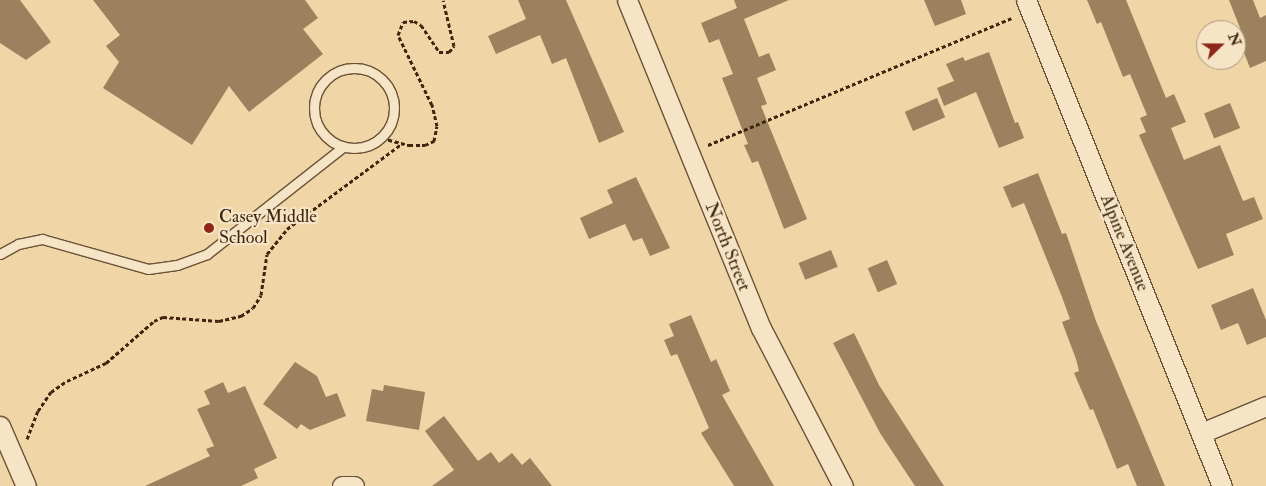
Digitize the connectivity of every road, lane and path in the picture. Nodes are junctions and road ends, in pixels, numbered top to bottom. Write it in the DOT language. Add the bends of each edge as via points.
graph roads {
  1 [pos="443,0"];
  2 [pos="627,0"];
  3 [pos="1028,5"];
  4 [pos="382,138"];
  5 [pos="403,143"];
  6 [pos="343,147"];
  7 [pos="689,153"];
  8 [pos="0,254"];
  9 [pos="1266,406"];
  10 [pos="0,426"];
  11 [pos="1201,433"];
  12 [pos="14,458"];
  13 [pos="26,486"];
  14 [pos="342,486"];
  15 [pos="354,486"];
  16 [pos="843,486"];
  17 [pos="1222,486"];
  1 -- 5 [label="path" via="454,46 449,52 439,52 421,25 414,21 403,22 398,35 432,105 437,126 434,141 425,145"];
  2 -- 7 [label="street, North Street"];
  3 -- 7 [label="path"];
  3 -- 11 [label="street, Alpine Avenue"];
  4 -- 5 [label="path"];
  4 -- 6 [label="lane" via="370,145"];
  4 -- 6 [label="lane" via="394,113 388,86 366,69 338,70 319,86 313,110 322,133"];
  5 -- 12 [label="path" via="287,229 267,254 261,294 253,308 241,316 219,321 163,317 154,321 106,363 51,392"];
  6 -- 8 [label="lane" via="207,254 177,265 148,269 42,239 18,244"];
  7 -- 16 [label="street, North Street" via="761,328"];
  9 -- 11 [label="street"];
  10 -- 12 [label="street"];
  11 -- 17 [label="street, Alpine Avenue"];
  12 -- 13 [label="street"];
  14 -- 15 [label="street"];
}
